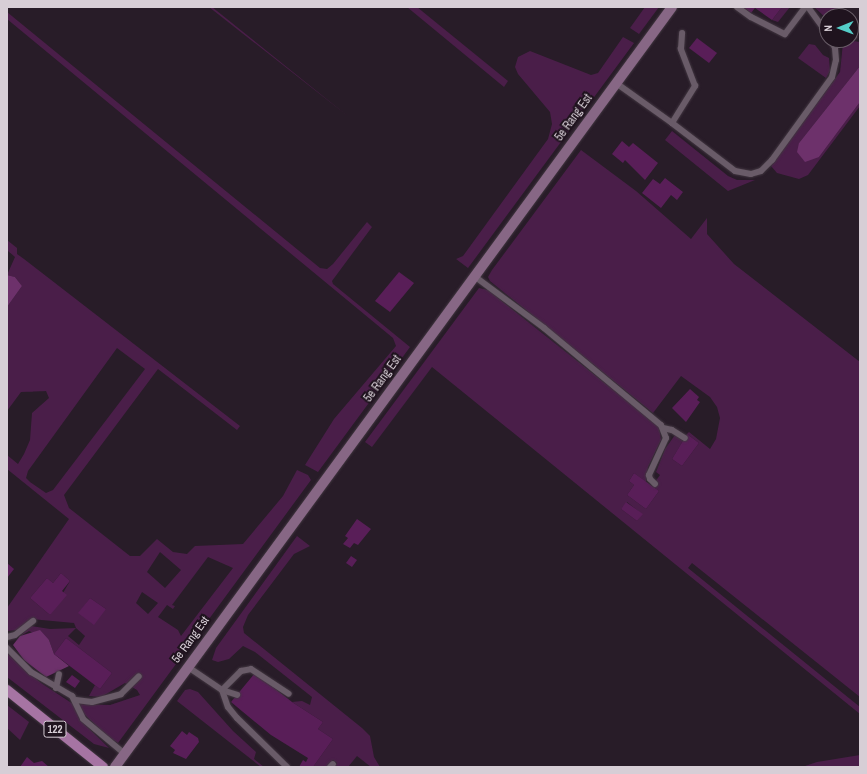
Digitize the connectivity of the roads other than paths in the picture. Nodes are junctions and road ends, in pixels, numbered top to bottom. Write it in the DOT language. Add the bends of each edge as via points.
graph roads {
  1 [pos="672,7"];
  2 [pos="738,7"];
  3 [pos="805,7"];
  4 [pos="808,7"];
  5 [pos="819,22"];
  6 [pos="682,33"];
  7 [pos="835,48"];
  8 [pos="616,83"];
  9 [pos="672,123"];
  10 [pos="474,276"];
  11 [pos="663,428"];
  12 [pos="685,438"];
  13 [pos="655,484"];
  14 [pos="33,621"];
  15 [pos="7,637"];
  16 [pos="7,648"];
  17 [pos="188,667"];
  18 [pos="59,674"];
  19 [pos="139,676"];
  20 [pos="56,688"];
  21 [pos="7,690"];
  22 [pos="222,690"];
  23 [pos="289,694"];
  24 [pos="237,695"];
  25 [pos="76,700"];
  26 [pos="125,754"];
  27 [pos="103,767"];
  28 [pos="115,767"];
  29 [pos="287,767"];
  1 -- 8 [label="street, 5e Rang Est"];
  2 -- 3 [label="lane" via="751,17 785,34"];
  4 -- 5 [label="lane"];
  6 -- 9 [label="lane" via="681,50 695,86"];
  7 -- 9 [label="lane" via="836,60 832,76 772,160 760,171 750,174 735,170"];
  8 -- 9 [label="lane"];
  8 -- 10 [label="street, 5e Rang Est"];
  10 -- 11 [label="lane" via="544,328 654,417"];
  10 -- 17 [label="street, 5e Rang Est"];
  11 -- 12 [label="lane"];
  11 -- 13 [label="lane" via="666,438 649,475"];
  14 -- 15 [label="lane" via="15,635"];
  16 -- 20 [label="lane" via="31,672"];
  17 -- 22 [label="lane"];
  17 -- 26 [label="street, 5e Rang Est"];
  18 -- 20 [label="lane"];
  19 -- 25 [label="lane" via="120,694 92,702"];
  20 -- 25 [label="lane"];
  21 -- 27 [label="main road, 122"];
  22 -- 23 [label="lane" via="241,671 251,669"];
  22 -- 24 [label="lane"];
  22 -- 29 [label="lane" via="228,707 237,718"];
  25 -- 26 [label="lane" via="83,719"];
  26 -- 28 [label="street, 5e Rang Est"];
}
